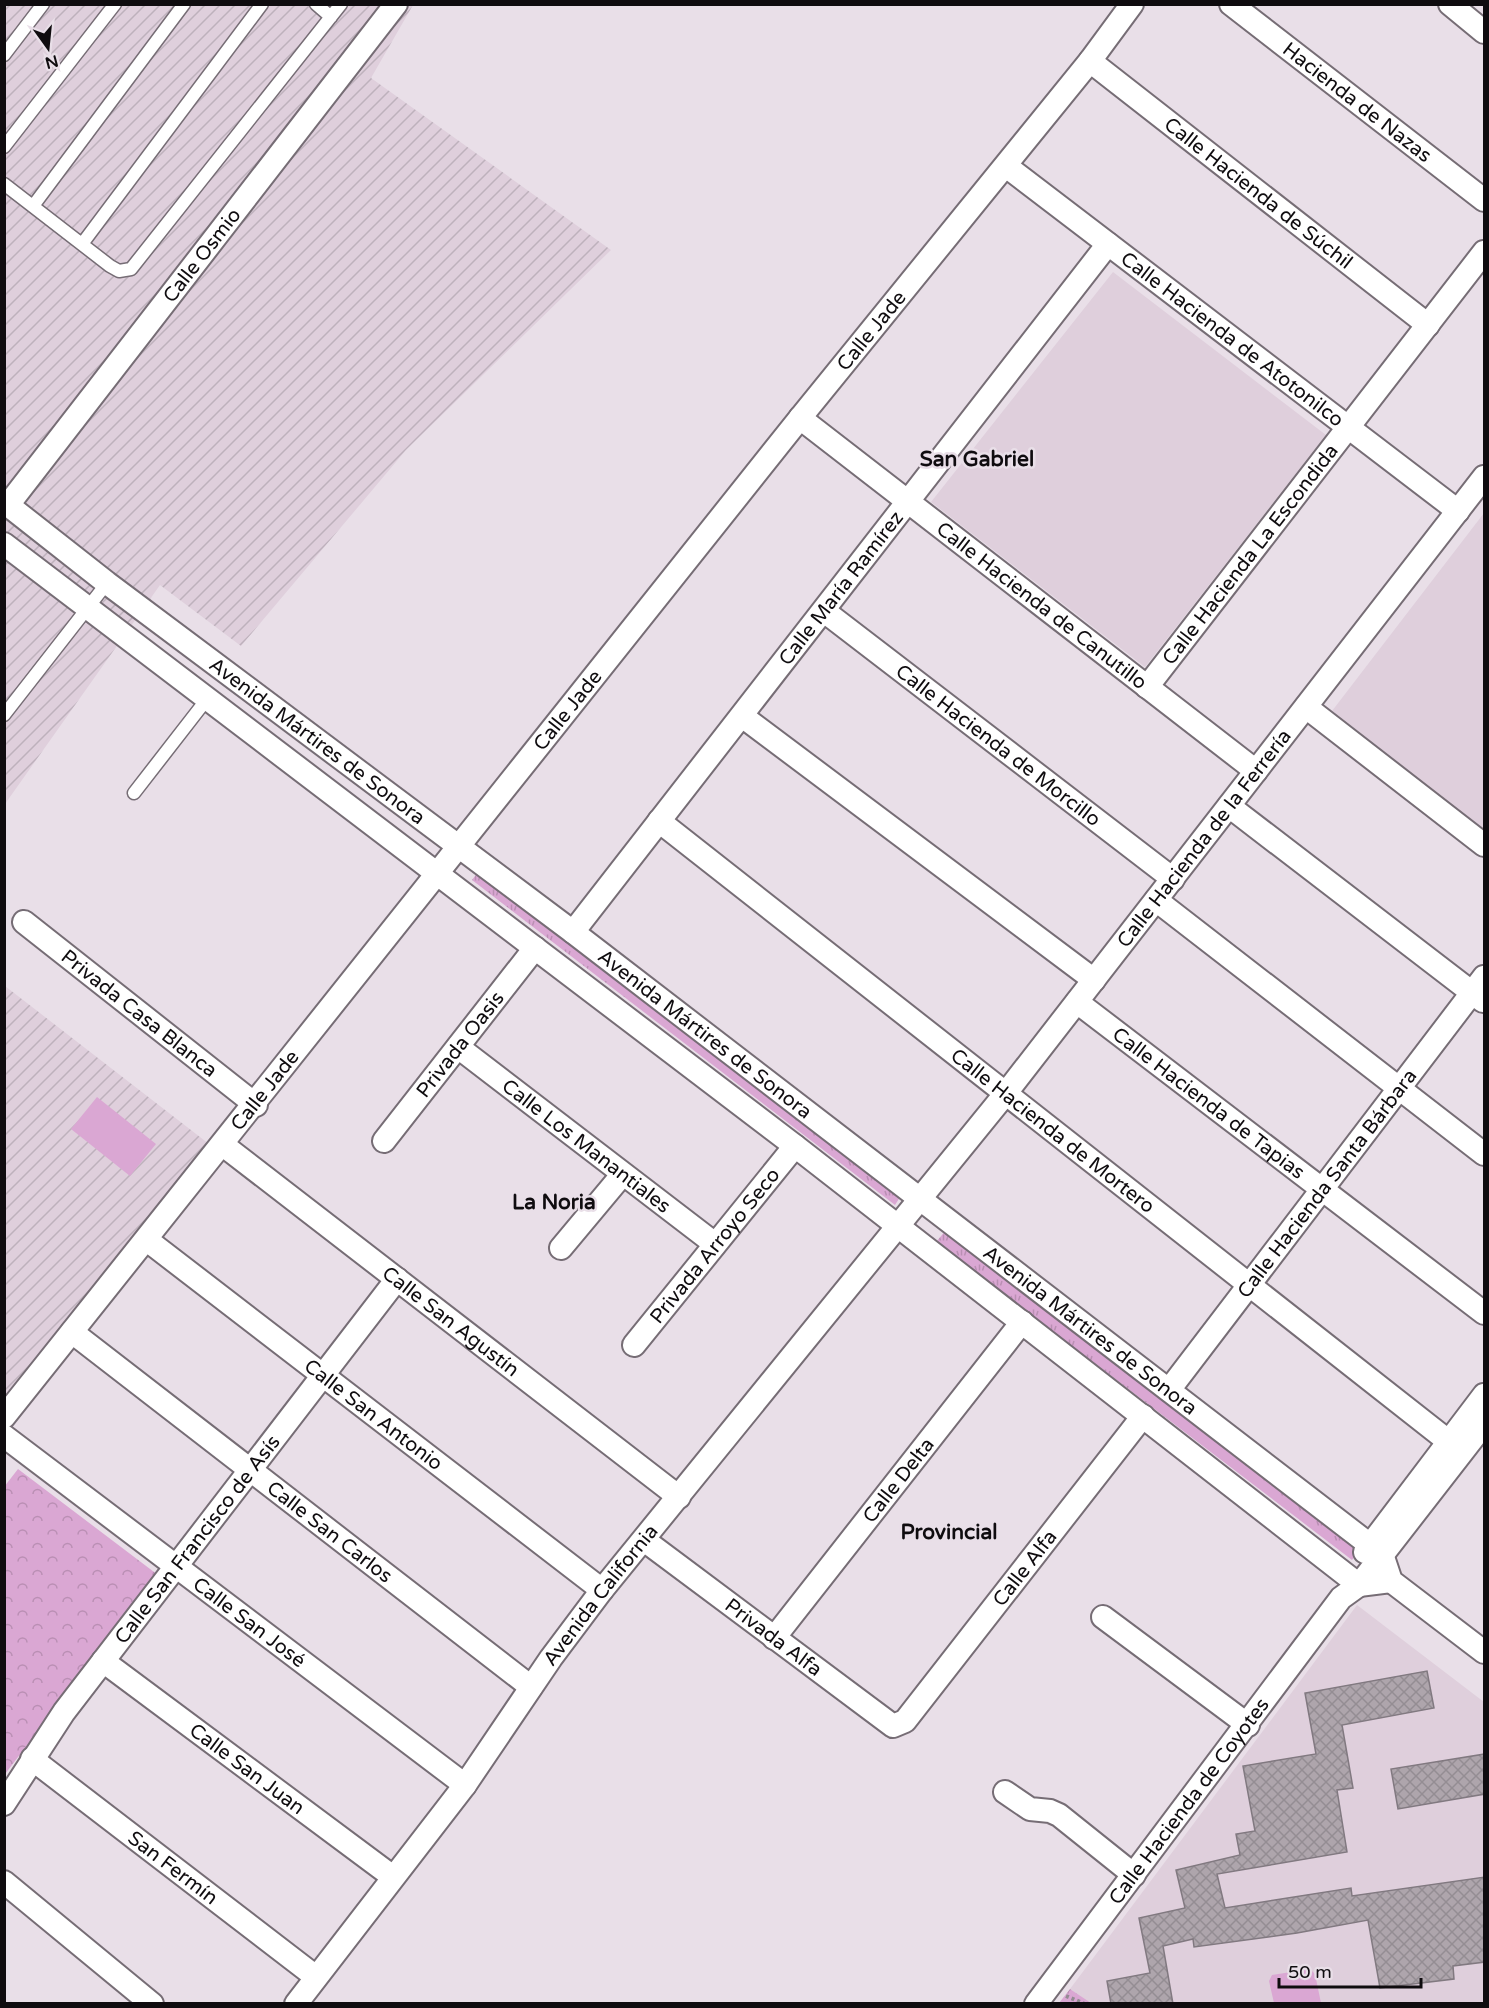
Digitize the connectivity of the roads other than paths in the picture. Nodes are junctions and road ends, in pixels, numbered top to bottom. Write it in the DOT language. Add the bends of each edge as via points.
graph roads {
  1 [pos="44,4"];
  2 [pos="115,4"];
  3 [pos="184,4"];
  4 [pos="262,4"];
  5 [pos="316,4"];
  6 [pos="341,4"];
  7 [pos="396,4"];
  8 [pos="1132,4"];
  9 [pos="1231,4"];
  10 [pos="1449,4"];
  11 [pos="332,17"];
  12 [pos="1485,32"];
  13 [pos="4,55"];
  14 [pos="1090,61"];
  15 [pos="4,147"];
  16 [pos="1006,166"];
  17 [pos="4,184"];
  18 [pos="1485,200"];
  19 [pos="33,206"];
  20 [pos="82,244"];
  21 [pos="1108,244"];
  22 [pos="1485,252"];
  23 [pos="1428,325"];
  24 [pos="800,418"];
  25 [pos="1348,427"];
  26 [pos="1484,479"];
  27 [pos="908,502"];
  28 [pos="6,503"];
  29 [pos="1458,511"];
  30 [pos="4,544"];
  31 [pos="107,583"];
  32 [pos="87,608"];
  33 [pos="824,612"];
  34 [pos="1148,687"];
  35 [pos="207,699"];
  36 [pos="1306,707"];
  37 [pos="4,715"];
  38 [pos="742,716"];
  39 [pos="1256,771"];
  40 [pos="134,794"];
  41 [pos="1229,806"];
  42 [pos="659,821"];
  43 [pos="459,845"];
  44 [pos="1485,845"];
  45 [pos="437,875"];
  46 [pos="1173,879"];
  47 [pos="1156,900"];
  48 [pos="24,922"];
  49 [pos="573,932"];
  50 [pos="535,948"];
  51 [pos="1094,980"];
  52 [pos="1481,990"];
  53 [pos="1077,1002"];
  54 [pos="458,1047"];
  55 [pos="1400,1088"];
  56 [pos="1006,1093"];
  57 [pos="255,1105"];
  58 [pos="384,1141"];
  59 [pos="223,1145"];
  60 [pos="795,1146"];
  61 [pos="1485,1154"];
  62 [pos="622,1175"];
  63 [pos="1322,1189"];
  64 [pos="920,1200"];
  65 [pos="898,1226"];
  66 [pos="147,1240"];
  67 [pos="715,1244"];
  68 [pos="561,1248"];
  69 [pos="397,1279"];
  70 [pos="1248,1286"];
  71 [pos="1485,1313"];
  72 [pos="1022,1322"];
  73 [pos="72,1332"];
  74 [pos="634,1345"];
  75 [pos="323,1376"];
  76 [pos="1169,1390"];
  77 [pos="1485,1395"];
  78 [pos="1143,1416"];
  79 [pos="4,1417"];
  80 [pos="1485,1424"];
  81 [pos="4,1436"];
  82 [pos="1448,1441"];
  83 [pos="251,1471"];
  84 [pos="679,1497"];
  85 [pos="644,1540"];
  86 [pos="1376,1550"];
  87 [pos="176,1566"];
  88 [pos="1353,1580"];
  89 [pos="1391,1581"];
  90 [pos="602,1590"];
  91 [pos="1103,1617"];
  92 [pos="774,1638"];
  93 [pos="1482,1644"];
  94 [pos="103,1660"];
  95 [pos="531,1687"];
  96 [pos="905,1722"];
  97 [pos="1248,1725"];
  98 [pos="32,1759"];
  99 [pos="465,1785"];
  100 [pos="1005,1792"];
  101 [pos="4,1803"];
  102 [pos="1134,1875"];
  103 [pos="393,1877"];
  104 [pos="4,1882"];
  105 [pos="308,1994"];
  106 [pos="152,2004"];
  107 [pos="1036,2004"];
  1 -- 13 [label="lane"];
  2 -- 15 [label="lane"];
  3 -- 19 [label="lane"];
  4 -- 20 [label="lane"];
  5 -- 11 [label="lane"];
  6 -- 11 [label="lane"];
  7 -- 28 [label="street, Calle Osmio"];
  8 -- 14 [label="street, Calle Jade"];
  9 -- 18 [label="street, Hacienda de Nazas"];
  10 -- 12 [label="street"];
  11 -- 20 [label="lane" via="140,261 119,271"];
  14 -- 16 [label="street, Calle Jade"];
  14 -- 23 [label="street, Calle Hacienda de Súchil"];
  16 -- 21 [label="street, Calle Hacienda de Atotonilco"];
  16 -- 24 [label="street, Calle Jade"];
  17 -- 19 [label="lane"];
  19 -- 20 [label="lane"];
  21 -- 25 [label="street, Calle Hacienda de Atotonilco"];
  21 -- 27 [label="street, Calle María Ramírez"];
  22 -- 23 [label="street, Calle Hacienda La Escondida"];
  23 -- 25 [label="street, Calle Hacienda La Escondida"];
  24 -- 27 [label="street, Calle Hacienda de Canutillo"];
  24 -- 43 [label="street, Calle Jade"];
  25 -- 29 [label="street, Calle Hacienda de Atotonilco"];
  25 -- 34 [label="street, Calle Hacienda La Escondida"];
  26 -- 29 [label="street, Calle Hacienda de la Ferrería"];
  27 -- 33 [label="street, Calle María Ramírez"];
  27 -- 34 [label="street, Calle Hacienda de Canutillo"];
  28 -- 31 [label="street, Avenida Mártires de Sonora"];
  29 -- 36 [label="street, Calle Hacienda de la Ferrería"];
  30 -- 32 [label="street, Avenida Mártires de Sonora"];
  31 -- 32 [label="lane"];
  31 -- 43 [label="street, Avenida Mártires de Sonora"];
  32 -- 35 [label="street, Avenida Mártires de Sonora"];
  32 -- 37 [label="lane"];
  33 -- 38 [label="street, Calle María Ramírez"];
  33 -- 46 [label="street, Calle Hacienda de Morcillo"];
  34 -- 39 [label="street, Calle Hacienda de Canutillo"];
  35 -- 40 [label="lane"];
  35 -- 45 [label="street, Avenida Mártires de Sonora"];
  36 -- 39 [label="street, Calle Hacienda de la Ferrería"];
  36 -- 44 [label="street"];
  38 -- 42 [label="street, Calle María Ramírez"];
  38 -- 51 [label="street"];
  39 -- 41 [label="street, Calle Hacienda de la Ferrería"];
  41 -- 46 [label="street, Calle Hacienda de la Ferrería"];
  41 -- 52 [label="street"];
  42 -- 49 [label="street, Calle María Ramírez"];
  42 -- 56 [label="street, Calle Hacienda de Mortero"];
  43 -- 45 [label="street, Calle Jade"];
  43 -- 49 [label="street, Avenida Mártires de Sonora"];
  45 -- 50 [label="street, Avenida Mártires de Sonora"];
  45 -- 57 [label="street, Calle Jade"];
  46 -- 47 [label="street, Calle Hacienda de la Ferrería"];
  47 -- 51 [label="street, Calle Hacienda de la Ferrería"];
  47 -- 55 [label="street"];
  48 -- 57 [label="street, Privada Casa Blanca"];
  49 -- 64 [label="street, Avenida Mártires de Sonora"];
  50 -- 54 [label="street, Privada Oasis"];
  50 -- 60 [label="street, Avenida Mártires de Sonora"];
  51 -- 53 [label="street, Calle Hacienda de la Ferrería"];
  52 -- 55 [label="street, Calle Hacienda Santa Bárbara"];
  53 -- 56 [label="street, Calle Hacienda de la Ferrería"];
  53 -- 63 [label="street, Calle Hacienda de Tapias"];
  54 -- 58 [label="street, Privada Oasis"];
  54 -- 62 [label="street, Calle Los Manantiales"];
  55 -- 61 [label="street"];
  55 -- 63 [label="street, Calle Hacienda Santa Bárbara"];
  56 -- 64 [label="street, Calle Hacienda de la Ferrería"];
  56 -- 70 [label="street, Calle Hacienda de Mortero"];
  57 -- 59 [label="street, Calle Jade"];
  59 -- 66 [label="street, Calle Jade"];
  59 -- 69 [label="street, Calle San Agustín"];
  60 -- 65 [label="street, Avenida Mártires de Sonora"];
  60 -- 67 [label="street, Privada Arroyo Seco"];
  62 -- 67 [label="street, Calle Los Manantiales"];
  62 -- 68 [label="street"];
  63 -- 70 [label="street, Calle Hacienda Santa Bárbara"];
  63 -- 71 [label="street, Calle Hacienda de Tapias"];
  64 -- 65 [label="street, Avenida California"];
  64 -- 76 [label="street, Avenida Mártires de Sonora"];
  65 -- 72 [label="street, Avenida Mártires de Sonora"];
  65 -- 84 [label="street, Avenida California"];
  66 -- 73 [label="street, Calle Jade"];
  66 -- 75 [label="street, Calle San Antonio"];
  67 -- 74 [label="street, Privada Arroyo Seco"];
  69 -- 75 [label="street, Calle San Francisco de Asís"];
  69 -- 84 [label="street, Calle San Agustín"];
  70 -- 76 [label="street, Calle Hacienda Santa Bárbara"];
  70 -- 82 [label="street, Calle Hacienda de Mortero"];
  72 -- 78 [label="street, Avenida Mártires de Sonora"];
  72 -- 92 [label="street, Calle Delta"];
  73 -- 79 [label="street, Calle Jade"];
  73 -- 83 [label="street, Calle San Carlos"];
  75 -- 83 [label="street, Calle San Francisco de Asís"];
  75 -- 90 [label="street, Calle San Antonio"];
  76 -- 86 [label="street, Avenida Mártires de Sonora"];
  77 -- 82 [label="street, Calle Hacienda de Coyotes"];
  78 -- 88 [label="street, Avenida Mártires de Sonora"];
  78 -- 96 [label="street, Calle Alfa"];
  80 -- 86 [label="street, Calle Hacienda de Coyotes"];
  81 -- 87 [label="street, Calle San José"];
  82 -- 86 [label="street, Calle Hacienda de Coyotes"];
  83 -- 87 [label="street, Calle San Francisco de Asís"];
  83 -- 95 [label="street, Calle San Carlos"];
  84 -- 85 [label="street, Avenida California"];
  85 -- 90 [label="street, Avenida California"];
  85 -- 92 [label="street, Privada Alfa"];
  86 -- 88 [label="street, Calle Hacienda de Coyotes"];
  86 -- 89 [label="street"];
  87 -- 94 [label="street, Calle San Francisco de Asís"];
  87 -- 99 [label="street, Calle San José"];
  88 -- 89 [label="street"];
  88 -- 97 [label="street, Calle Hacienda de Coyotes"];
  89 -- 93 [label="street"];
  90 -- 95 [label="street, Avenida California"];
  91 -- 97 [label="street"];
  92 -- 96 [label="street, Privada Alfa" via="894,1726"];
  94 -- 98 [label="street, Calle San Francisco de Asís"];
  94 -- 103 [label="street, Calle San Juan"];
  95 -- 99 [label="street, Avenida California"];
  97 -- 102 [label="street, Calle Hacienda de Coyotes"];
  98 -- 101 [label="street, Calle San Francisco de Asís"];
  98 -- 105 [label="street, San Fermín"];
  99 -- 103 [label="street, Avenida California"];
  100 -- 102 [label="street" via="1030,1809 1050,1810 1059,1815"];
  102 -- 107 [label="street, Calle Hacienda de Coyotes"];
  103 -- 105 [label="street, Avenida California"];
  104 -- 106 [label="street"];
}
